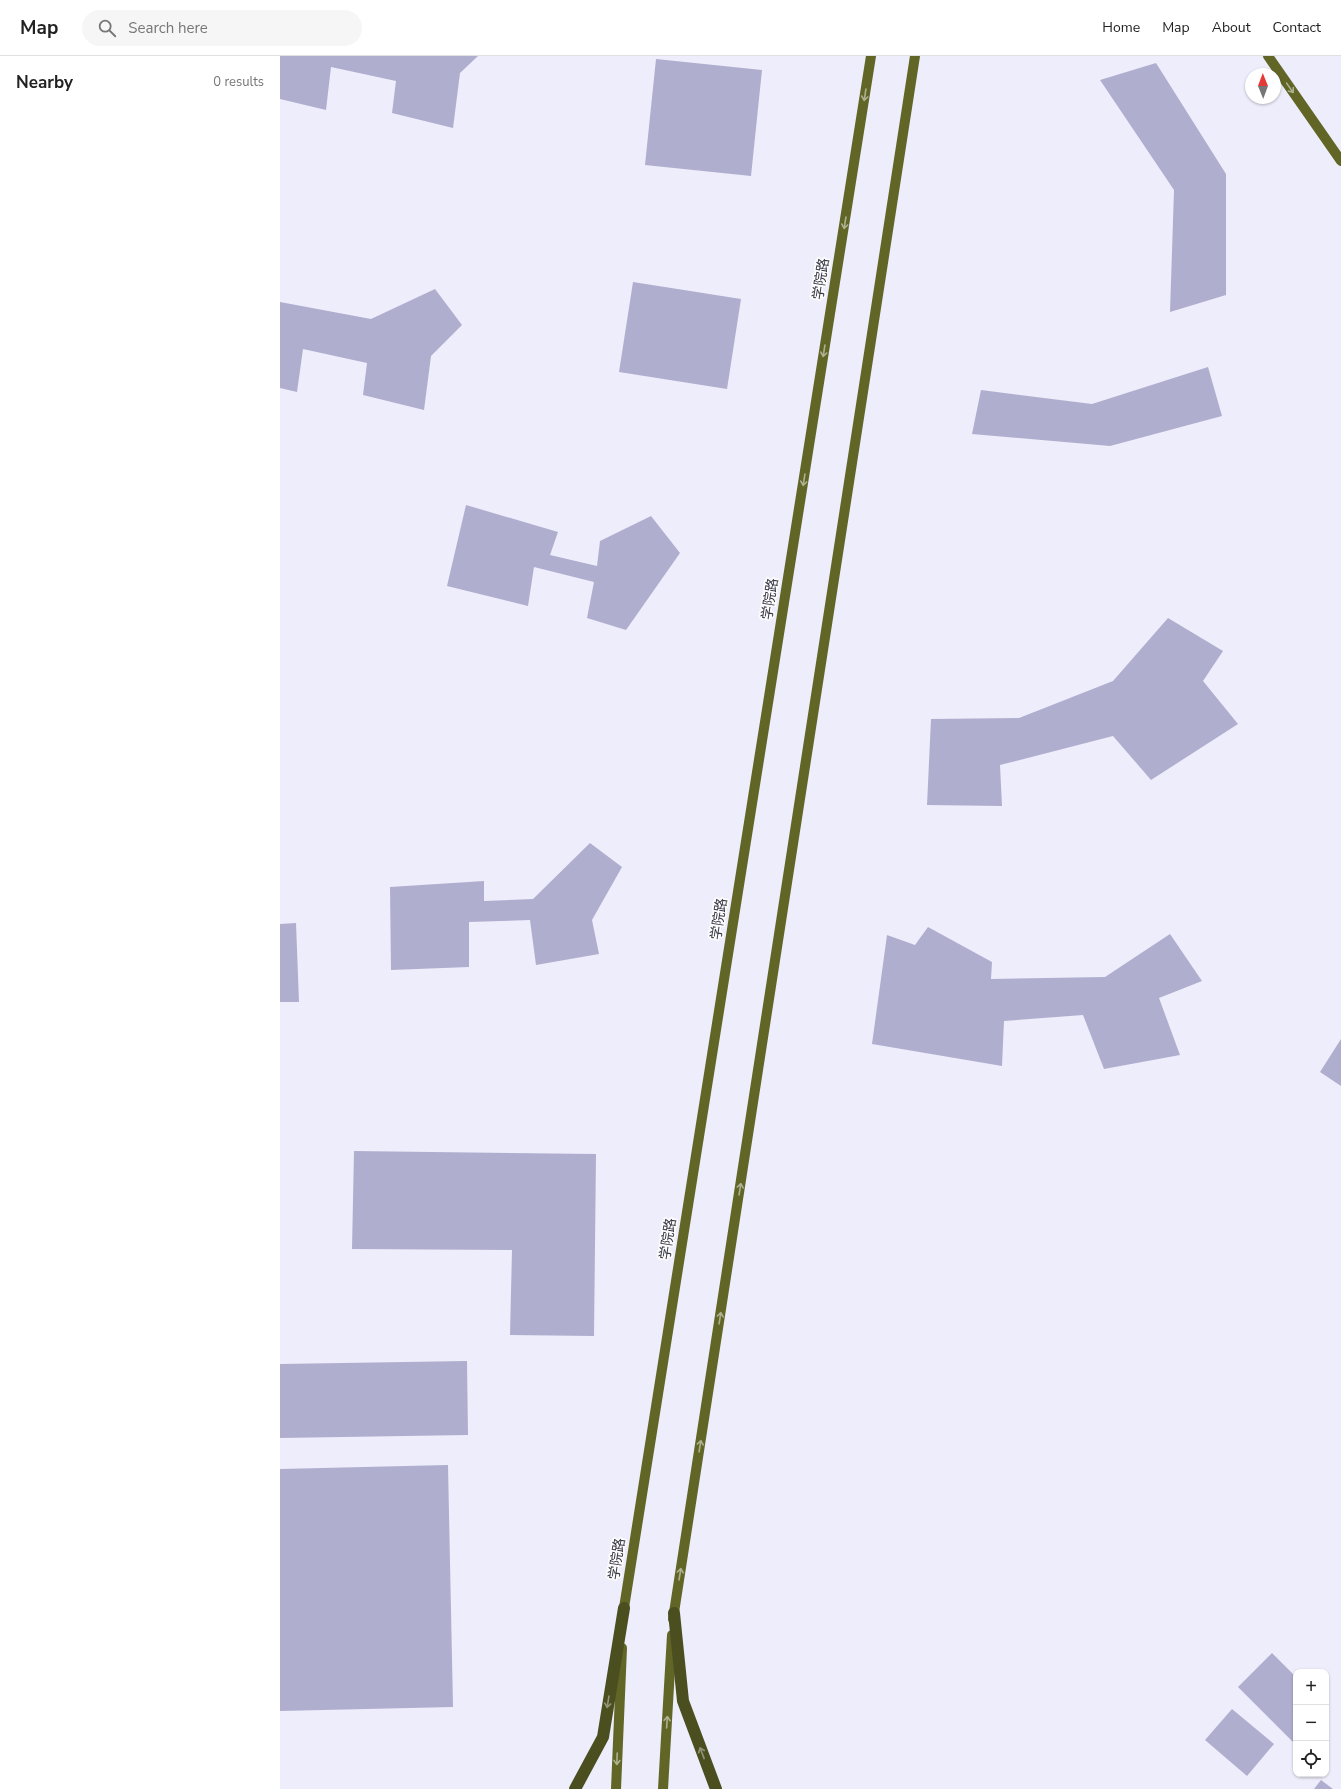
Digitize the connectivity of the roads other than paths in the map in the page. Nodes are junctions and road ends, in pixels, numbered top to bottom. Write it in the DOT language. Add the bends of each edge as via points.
graph roads {
  1 [pos="871,56"];
  2 [pos="915,56"];
  3 [pos="1268,56"];
  4 [pos="1341,161"];
  5 [pos="624,1608"];
  6 [pos="674,1613"];
  7 [pos="575,1789"];
  8 [pos="616,1789"];
  9 [pos="663,1789"];
  10 [pos="716,1789"];
  1 -- 5 [label="main road, 学院路, one-way"];
  6 -- 2 [label="main road, one-way"];
  3 -- 4 [label="main road, one-way"];
  5 -- 7 [label="highway, one-way" via="603,1737"];
  5 -- 8 [label="main road, 学院路, one-way"];
  9 -- 6 [label="main road, one-way"];
  10 -- 6 [label="highway, one-way" via="683,1701"];
}
